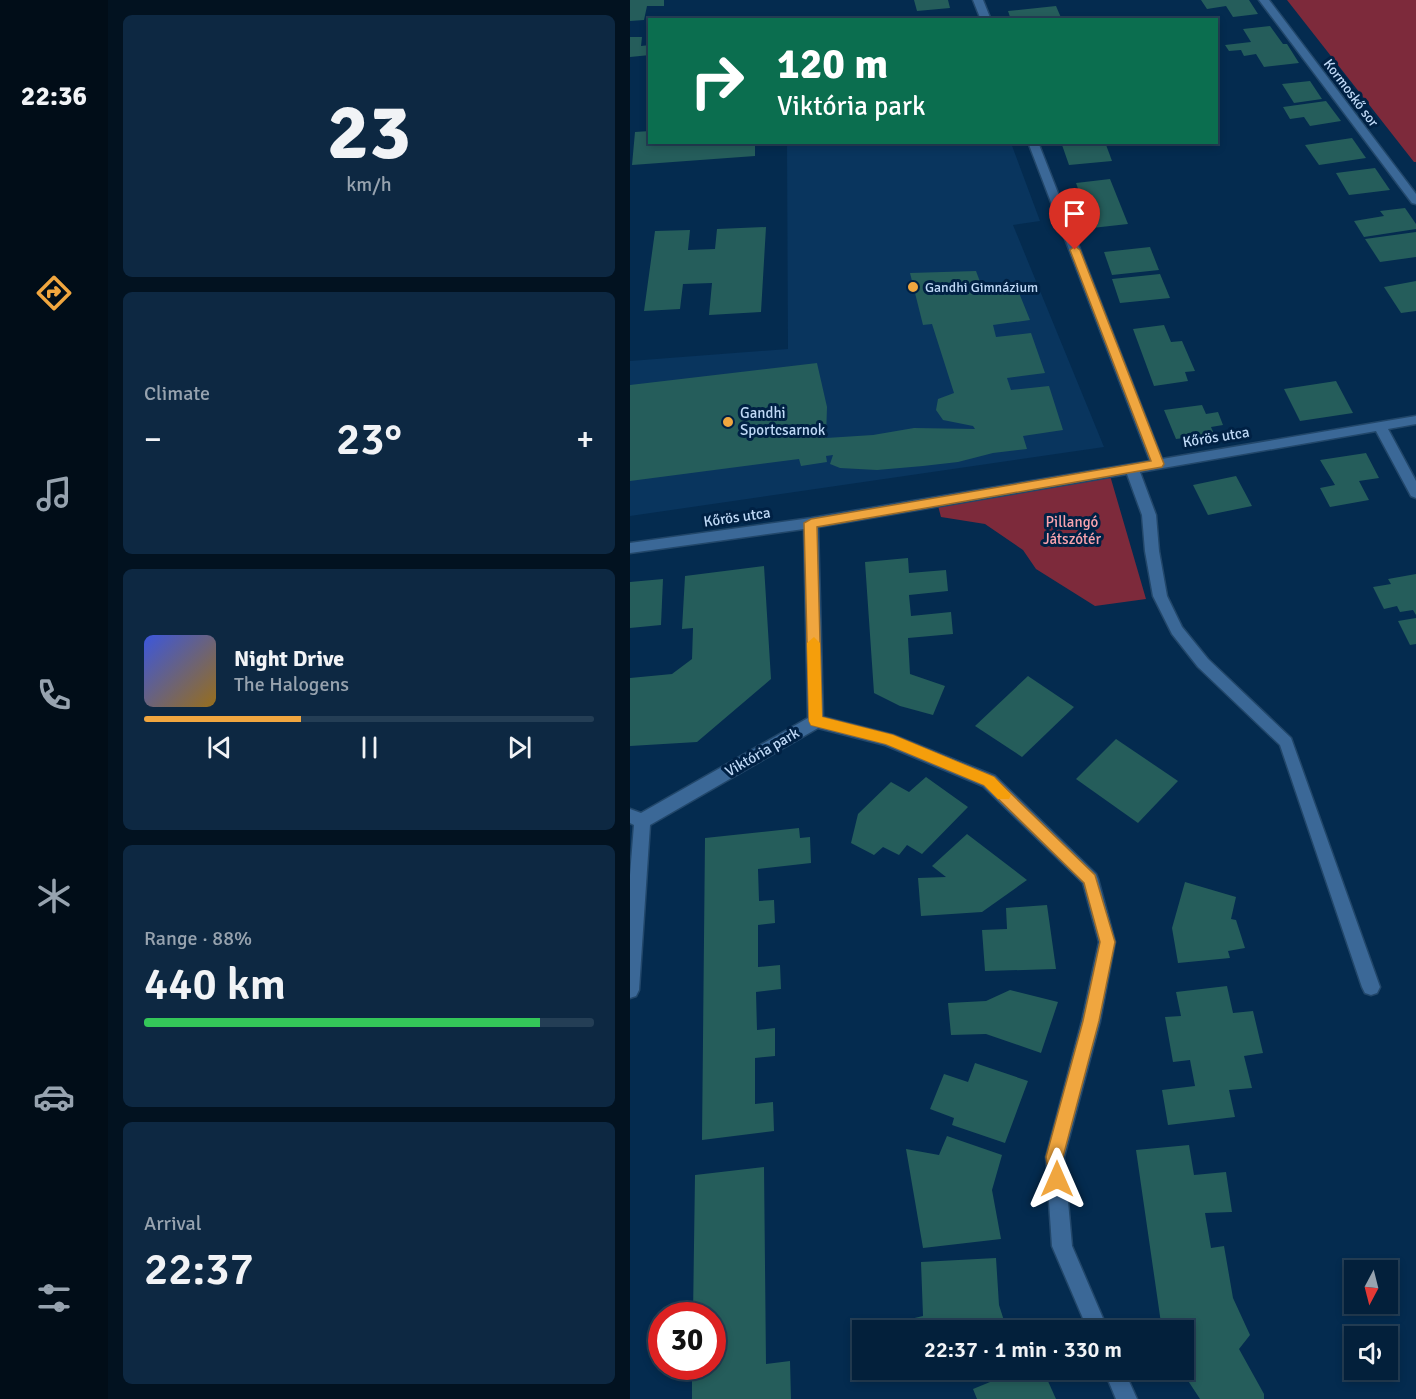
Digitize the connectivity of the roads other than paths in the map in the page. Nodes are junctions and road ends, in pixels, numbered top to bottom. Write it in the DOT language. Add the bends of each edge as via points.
graph roads {
  1 [pos="978,0"];
  2 [pos="1264,0"];
  3 [pos="985,18"];
  4 [pos="1034,144"];
  5 [pos="1416,201"];
  6 [pos="1416,420"];
  7 [pos="1380,427"];
  8 [pos="1158,464"];
  9 [pos="1132,468"];
  10 [pos="1416,494"];
  11 [pos="811,523"];
  12 [pos="630,548"];
  13 [pos="816,721"];
  14 [pos="636,818"];
  15 [pos="1371,987"];
  16 [pos="630,990"];
  17 [pos="1094,1320"];
  18 [pos="1118,1380"];
  19 [pos="1127,1399"];
  1 -- 3 [label="street"];
  2 -- 5 [label="street, Kormoskő sor"];
  4 -- 8 [label="street"];
  6 -- 7 [label="street, Kőrös utca"];
  7 -- 8 [label="street, Kőrös utca"];
  7 -- 10 [label="street"];
  8 -- 9 [label="street, Kőrös utca"];
  9 -- 11 [label="street, Kőrös utca"];
  9 -- 15 [label="street" via="1149,515 1160,596 1177,630 1203,663 1286,742"];
  11 -- 12 [label="street, Kőrös utca"];
  11 -- 13 [label="street, Viktória park"];
  13 -- 14 [label="street, Viktória park"];
  13 -- 17 [label="street" via="888,739 989,781 1090,879 1107,942 1091,1021 1055,1157 1062,1246"];
  14 -- 16 [label="street"];
  18 -- 19 [label="street"];
}
